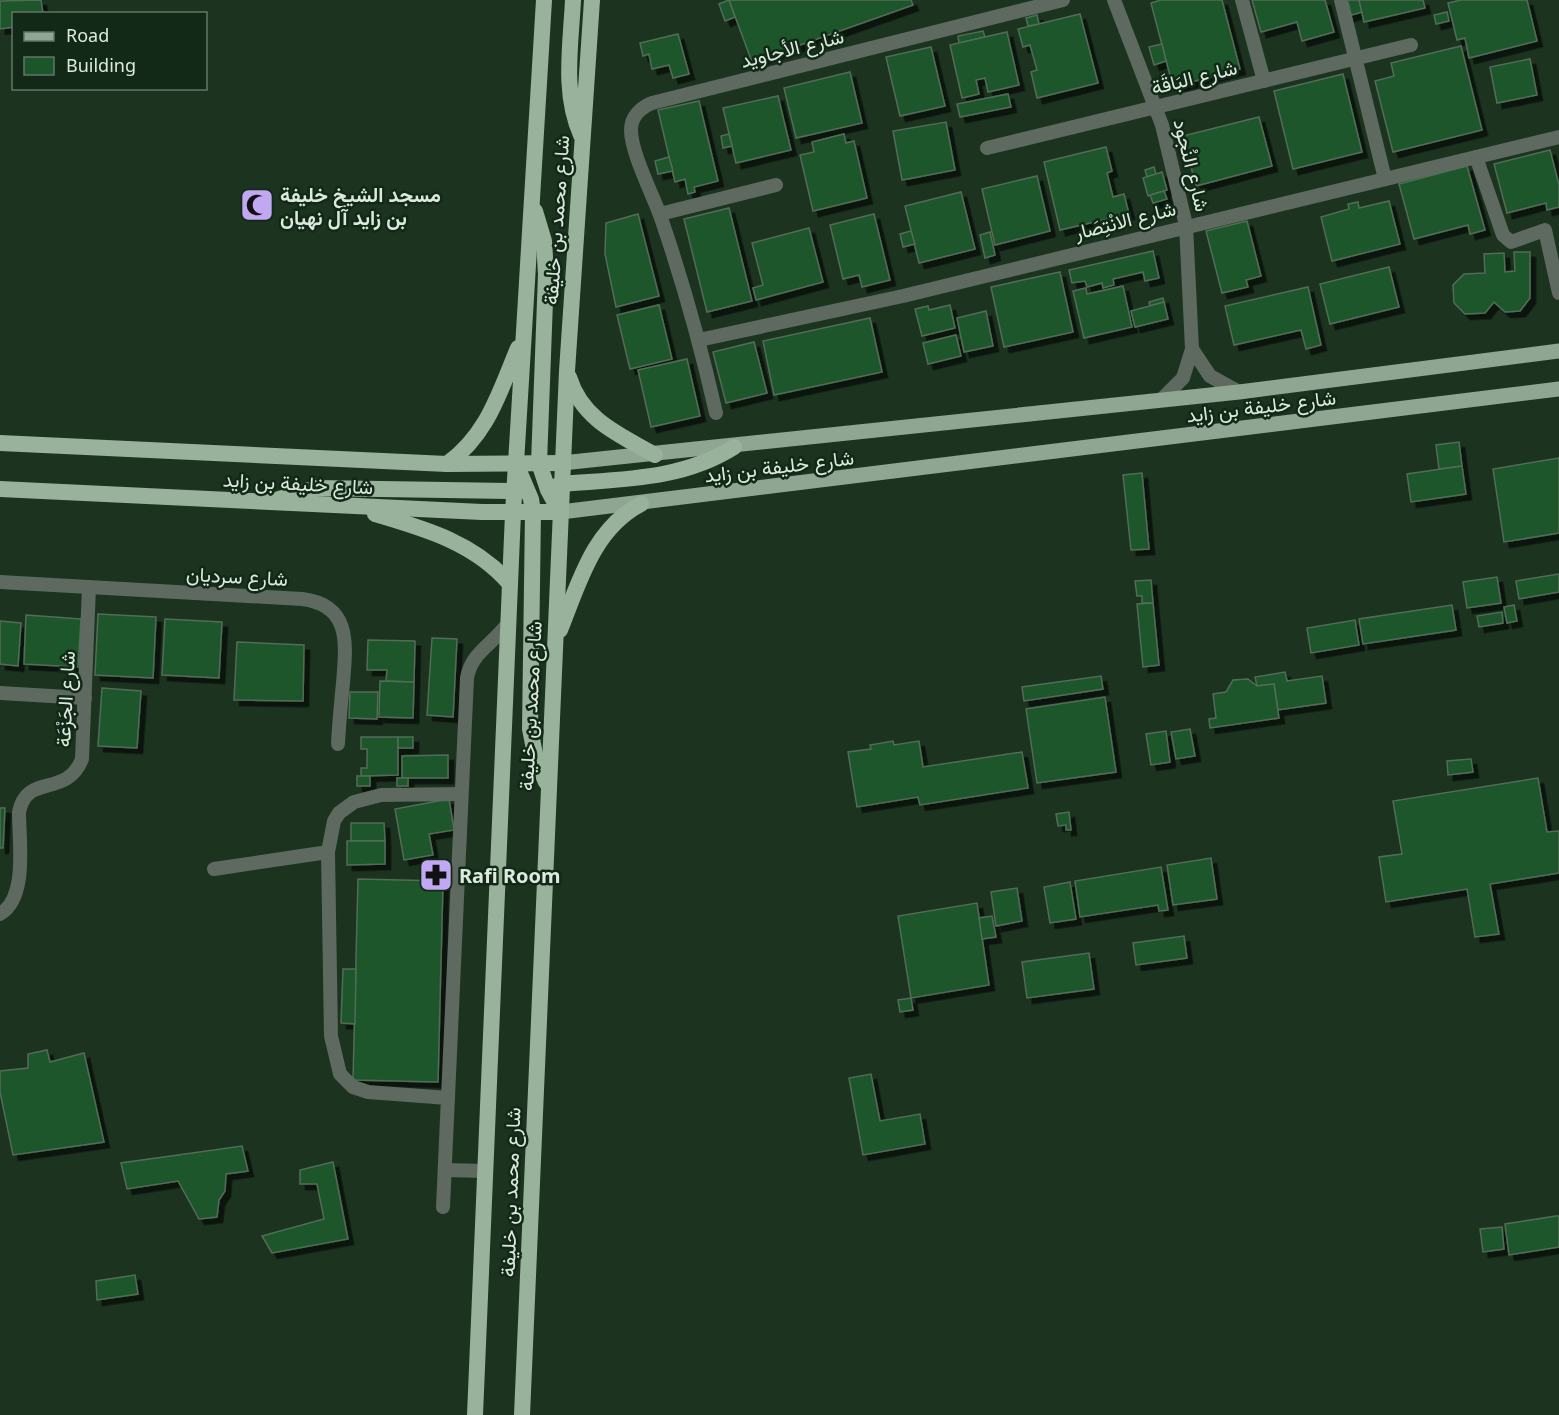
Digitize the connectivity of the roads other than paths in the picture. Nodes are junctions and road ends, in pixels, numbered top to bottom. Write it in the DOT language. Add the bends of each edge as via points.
graph roads {
  1 [pos="544,0"];
  2 [pos="573,0"];
  3 [pos="1063,0"];
  4 [pos="1114,0"];
  5 [pos="1242,0"];
  6 [pos="1341,0"];
  7 [pos="593,4"];
  8 [pos="1410,45"];
  9 [pos="1355,58"];
  10 [pos="1264,81"];
  11 [pos="1156,107"];
  12 [pos="1559,137"];
  13 [pos="583,138"];
  14 [pos="987,148"];
  15 [pos="1476,157"];
  16 [pos="1385,179"];
  17 [pos="776,185"];
  18 [pos="532,205"];
  19 [pos="660,214"];
  20 [pos="1186,225"];
  21 [pos="1559,293"];
  22 [pos="524,333"];
  23 [pos="699,340"];
  24 [pos="1192,349"];
  25 [pos="1559,351"];
  26 [pos="567,371"];
  27 [pos="1559,388"];
  28 [pos="1239,392"];
  29 [pos="1161,400"];
  30 [pos="716,413"];
  31 [pos="0,443"];
  32 [pos="735,447"];
  33 [pos="656,455"];
  34 [pos="516,463"];
  35 [pos="562,463"];
  36 [pos="447,464"];
  37 [pos="548,479"];
  38 [pos="0,489"];
  39 [pos="526,497"];
  40 [pos="269,503"];
  41 [pos="641,504"];
  42 [pos="347,506"];
  43 [pos="561,512"];
  44 [pos="513,513"];
  45 [pos="0,582"];
  46 [pos="510,584"];
  47 [pos="89,587"];
  48 [pos="508,622"];
  49 [pos="554,646"];
  50 [pos="0,693"];
  51 [pos="85,698"];
  52 [pos="338,744"];
  53 [pos="548,786"];
  54 [pos="461,794"];
  55 [pos="328,852"];
  56 [pos="214,869"];
  57 [pos="0,914"];
  58 [pos="448,1098"];
  59 [pos="445,1170"];
  60 [pos="486,1172"];
  61 [pos="443,1207"];
  62 [pos="476,1393"];
  63 [pos="475,1415"];
  64 [pos="484,1415"];
  65 [pos="522,1415"];
  1 -- 18 [label="highway, شارع محمد بن خليفة"];
  2 -- 13 [label="highway" via="570,99"];
  3 -- 19 [label="street, شارع الأجاويد" via="645,106 632,121 632,137"];
  4 -- 11 [label="street, شارع النُجود"];
  5 -- 10 [label="street"];
  6 -- 9 [label="street"];
  7 -- 13 [label="highway, شارع محمد بن خليفة"];
  8 -- 9 [label="street, شارع البَاقَة"];
  9 -- 10 [label="street, شارع البَاقَة"];
  9 -- 16 [label="street"];
  10 -- 11 [label="street, شارع البَاقَة"];
  11 -- 14 [label="street, شارع البَاقَة"];
  11 -- 20 [label="street, شارع النُجود"];
  12 -- 15 [label="street, شارع الانْتِصَار"];
  13 -- 26 [label="highway, شارع محمد بن خليفة"];
  15 -- 16 [label="street, شارع الانْتِصَار"];
  15 -- 21 [label="street" via="1503,235 1511,242 1545,230"];
  16 -- 20 [label="street, شارع الانْتِصَار"];
  17 -- 19 [label="street"];
  18 -- 22 [label="highway, شارع محمد بن خليفة"];
  18 -- 37 [label="highway" via="540,224 546,274"];
  19 -- 23 [label="street, شارع الأجاويد"];
  20 -- 23 [label="street, شارع الانْتِصَار" via="903,296"];
  20 -- 24 [label="street, شارع النُجود"];
  22 -- 34 [label="highway, شارع محمد بن خليفة"];
  22 -- 36 [label="highway" via="495,403 475,439"];
  23 -- 30 [label="street, شارع الأجاويد"];
  24 -- 28 [label="street" via="1210,376"];
  24 -- 29 [label="street, شارع النُجود" via="1183,378"];
  25 -- 28 [label="main road, شارع خليفة بن زايد"];
  26 -- 33 [label="highway" via="575,393 597,423"];
  26 -- 35 [label="highway, شارع محمد بن خليفة"];
  27 -- 41 [label="main road, شارع خليفة بن زايد"];
  28 -- 29 [label="main road, شارع خليفة بن زايد"];
  29 -- 32 [label="main road, شارع خليفة بن زايد"];
  31 -- 36 [label="highway, شارع خليفة بن زايد"];
  32 -- 33 [label="main road, شارع خليفة بن زايد"];
  32 -- 37 [label="highway" via="704,464 671,474"];
  33 -- 35 [label="main road, شارع خليفة بن زايد"];
  34 -- 36 [label="highway, شارع خليفة بن زايد"];
  34 -- 37 [label="highway, شارع خليفة بن زايد"];
  34 -- 39 [label="highway, شارع محمد بن خليفة"];
  35 -- 37 [label="highway, شارع خليفة بن زايد"];
  35 -- 37 [label="highway, شارع محمد بن خليفة"];
  37 -- 39 [label="highway"];
  37 -- 43 [label="highway, شارع محمد بن خليفة"];
  38 -- 40 [label="highway, شارع خليفة بن زايد"];
  39 -- 40 [label="highway, شارع خليفة بن زايد" via="316,488"];
  39 -- 43 [label="highway, شارع خليفة بن زايد"];
  39 -- 44 [label="highway, شارع محمد بن خليفة"];
  39 -- 53 [label="highway" via="535,545 530,729 536,759"];
  40 -- 42 [label="highway, شارع خليفة بن زايد"];
  41 -- 43 [label="main road, شارع خليفة بن زايد"];
  41 -- 49 [label="highway" via="620,516 599,539"];
  42 -- 44 [label="highway, شارع خليفة بن زايد"];
  42 -- 46 [label="highway" via="444,535 490,564"];
  43 -- 49 [label="highway, شارع محمد بن خليفة"];
  44 -- 46 [label="highway, شارع محمد بن خليفة"];
  45 -- 47 [label="street, شارع سرديان"];
  46 -- 48 [label="highway, شارع محمد بن خليفة"];
  47 -- 51 [label="street, شارع الجَزْعَة"];
  47 -- 52 [label="street, شارع سرديان" via="302,599 325,606 342,624 346,641"];
  48 -- 54 [label="street" via="477,653 468,672"];
  48 -- 60 [label="highway, شارع محمد بن خليفة"];
  49 -- 53 [label="highway, شارع محمد بن خليفة"];
  50 -- 51 [label="street"];
  51 -- 57 [label="street, شارع الجَزْعَة" via="79,766 65,781 31,791 20,806 17,895"];
  53 -- 65 [label="highway, شارع محمد بن خليفة"];
  54 -- 55 [label="street" via="381,795 354,802 334,821"];
  54 -- 58 [label="street"];
  55 -- 56 [label="street"];
  55 -- 58 [label="street" via="331,1036 340,1074 353,1087 368,1092"];
  58 -- 59 [label="street"];
  59 -- 60 [label="street"];
  59 -- 61 [label="street"];
  60 -- 62 [label="highway, شارع محمد بن خليفة"];
  62 -- 63 [label="highway, شارع محمد بن خليفة"];
  62 -- 64 [label="highway"];
}
